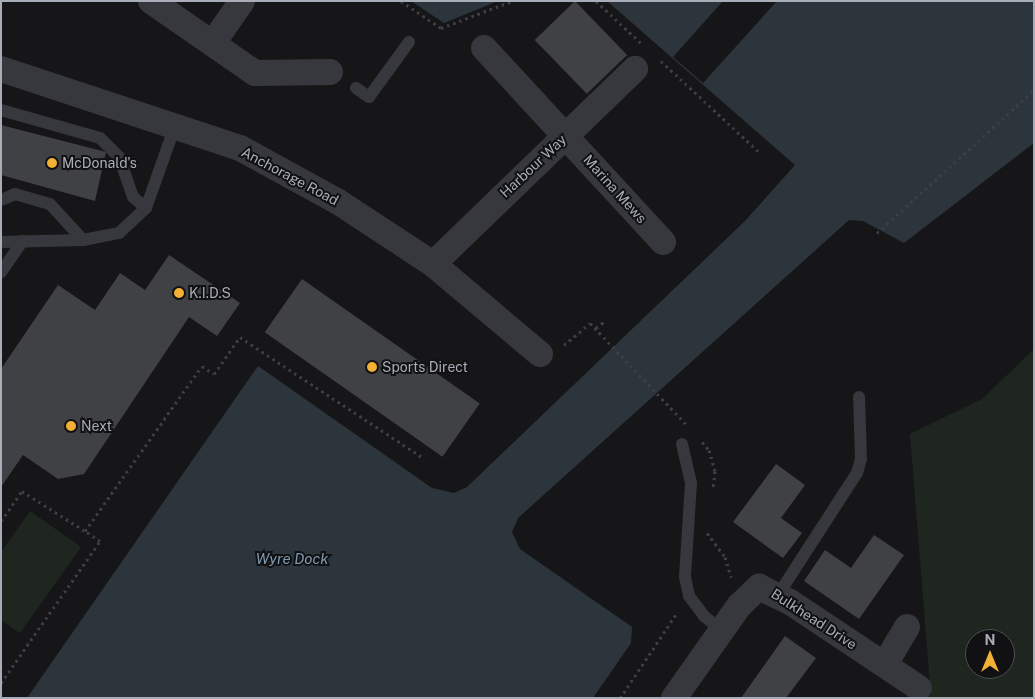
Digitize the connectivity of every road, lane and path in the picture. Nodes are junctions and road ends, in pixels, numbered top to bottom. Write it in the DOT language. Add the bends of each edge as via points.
graph roads {
  1 [pos="151,1"];
  2 [pos="242,1"];
  3 [pos="401,1"];
  4 [pos="512,1"];
  5 [pos="596,1"];
  6 [pos="409,42"];
  7 [pos="212,43"];
  8 [pos="484,48"];
  9 [pos="644,56"];
  10 [pos="1,69"];
  11 [pos="330,72"];
  12 [pos="356,88"];
  13 [pos="1034,90"];
  14 [pos="1,110"];
  15 [pos="175,126"];
  16 [pos="566,135"];
  17 [pos="759,152"];
  18 [pos="1,190"];
  19 [pos="14,194"];
  20 [pos="1,200"];
  21 [pos="146,208"];
  22 [pos="877,234"];
  23 [pos="23,240"];
  24 [pos="83,240"];
  25 [pos="1,242"];
  26 [pos="663,242"];
  27 [pos="433,264"];
  28 [pos="1,272"];
  29 [pos="605,320"];
  30 [pos="596,328"];
  31 [pos="540,354"];
  32 [pos="859,397"];
  33 [pos="689,427"];
  34 [pos="698,437"];
  35 [pos="682,444"];
  36 [pos="422,457"];
  37 [pos="712,500"];
  38 [pos="1,521"];
  39 [pos="708,524"];
  40 [pos="85,531"];
  41 [pos="778,595"];
  42 [pos="689,596"];
  43 [pos="739,606"];
  44 [pos="907,627"];
  45 [pos="721,630"];
  46 [pos="885,664"];
  47 [pos="1,683"];
  48 [pos="919,688"];
  49 [pos="620,698"];
  50 [pos="674,698"];
  1 -- 7 [label="street"];
  2 -- 7 [label="street"];
  3 -- 4 [label="path" via="441,28"];
  5 -- 9 [label="path"];
  6 -- 12 [label="lane" via="369,97"];
  7 -- 11 [label="street" via="255,73"];
  8 -- 16 [label="street, Marina Mews"];
  9 -- 16 [label="street, Harbour Way"];
  9 -- 17 [label="path"];
  10 -- 15 [label="street, Anchorage Road"];
  13 -- 22 [label="path"];
  14 -- 21 [label="lane" via="100,138 119,156 133,196"];
  15 -- 21 [label="lane"];
  15 -- 27 [label="street, Anchorage Road" via="240,148 337,200"];
  16 -- 26 [label="street, Marina Mews"];
  16 -- 27 [label="street, Harbour Way"];
  18 -- 19 [label="lane"];
  19 -- 20 [label="lane"];
  19 -- 24 [label="lane" via="57,208"];
  21 -- 24 [label="lane" via="119,234"];
  23 -- 24 [label="lane"];
  23 -- 25 [label="lane"];
  23 -- 28 [label="lane"];
  27 -- 31 [label="street, Anchorage Road"];
  29 -- 30 [label="path"];
  30 -- 31 [label="path" via="590,323 561,348"];
  30 -- 33 [label="path"];
  32 -- 41 [label="lane" via="862,459 857,473"];
  34 -- 37 [label="path" via="709,450 714,471"];
  35 -- 42 [label="lane" via="692,483 685,577"];
  36 -- 40 [label="path" via="240,337 214,374 202,366"];
  38 -- 40 [label="path" via="22,491"];
  39 -- 43 [label="path" via="707,532 726,557"];
  40 -- 47 [label="path" via="100,541"];
  41 -- 43 [label="street, Bulkhead Drive" via="759,587"];
  41 -- 46 [label="street, Bulkhead Drive"];
  42 -- 45 [label="lane" via="704,616"];
  42 -- 49 [label="path"];
  43 -- 45 [label="street, Bulkhead Drive"];
  44 -- 46 [label="street"];
  45 -- 50 [label="street, Bulkhead Drive"];
  46 -- 48 [label="street, Bulkhead Drive"];
}
